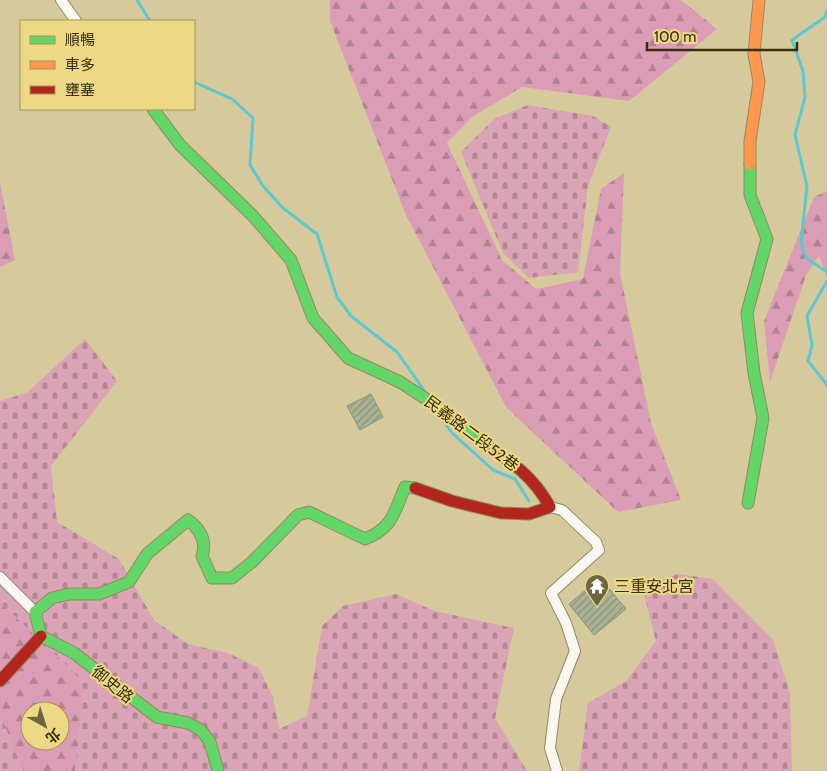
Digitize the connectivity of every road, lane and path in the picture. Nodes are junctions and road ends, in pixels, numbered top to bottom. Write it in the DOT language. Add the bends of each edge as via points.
graph roads {
  1 [pos="61,0"];
  2 [pos="759,0"];
  3 [pos="75,20"];
  4 [pos="154,110"];
  5 [pos="748,503"];
  6 [pos="550,507"];
  7 [pos="0,577"];
  8 [pos="34,612"];
  9 [pos="41,636"];
  10 [pos="0,681"];
  11 [pos="218,771"];
  12 [pos="557,771"];
  1 -- 3 [label="street"];
  2 -- 5 [label="street" via="754,54 759,82 750,142 750,195 767,239 747,313 763,418"];
  4 -- 6 [label="street, 民義路二段52巷" via="180,145 253,216 291,260 313,318 348,358 400,382 446,412 483,444 520,467"];
  6 -- 8 [label="street" via="529,514 501,513 452,501 419,488 405,487 392,521 380,535 365,539 309,512 298,515 232,578 212,578 202,556 205,547 199,528 188,520 147,554 129,582 99,594 69,594 52,598"];
  6 -- 12 [label="street" via="562,510 596,542 599,550 551,593 575,651 556,699 550,748"];
  7 -- 8 [label="street"];
  8 -- 9 [label="street"];
  9 -- 10 [label="street"];
  9 -- 11 [label="street, 御史路" via="74,653 157,717 191,723 198,728 212,743"];
}
